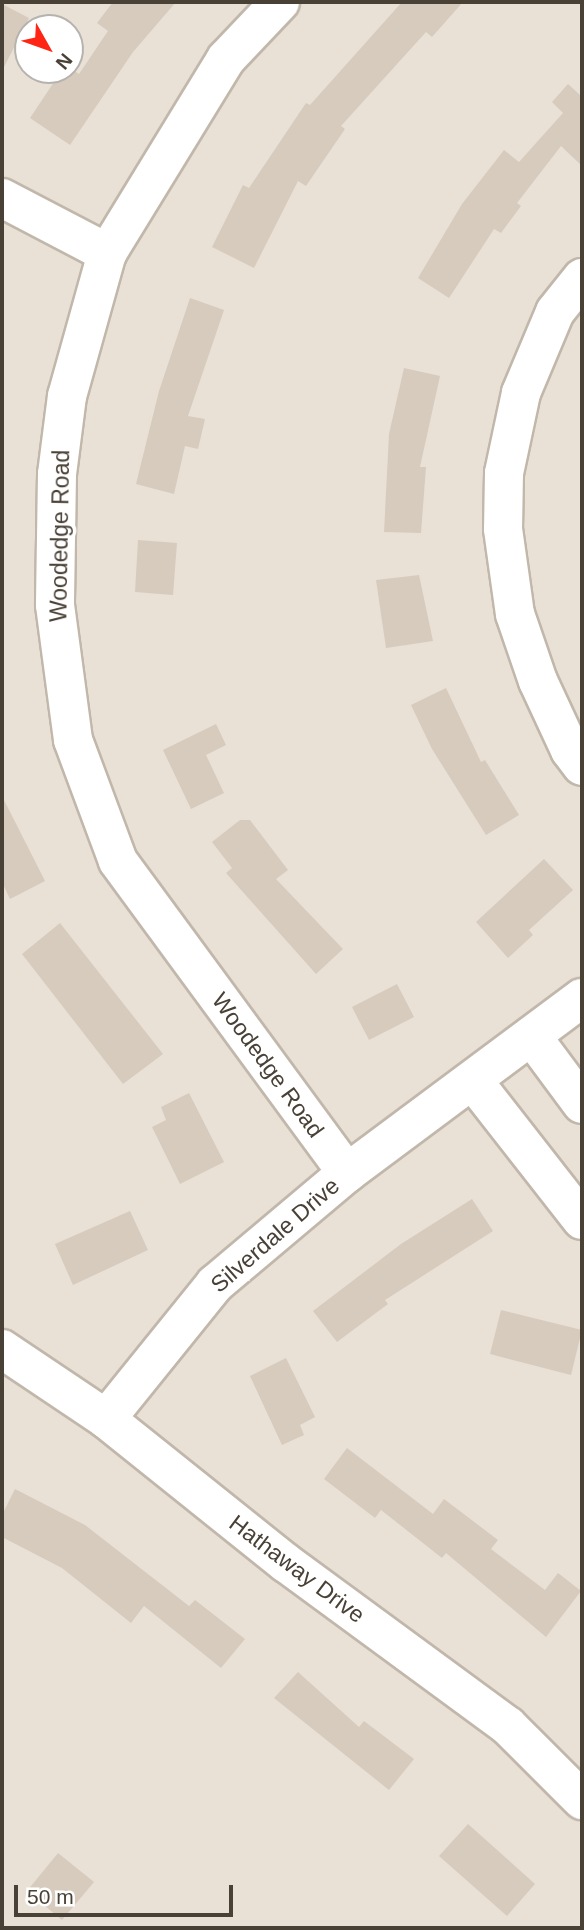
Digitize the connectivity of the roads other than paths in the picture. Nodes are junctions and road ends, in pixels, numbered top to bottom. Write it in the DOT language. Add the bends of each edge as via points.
graph roads {
  1 [pos="280,2"];
  2 [pos="2,198"];
  3 [pos="107,253"];
  4 [pos="582,278"];
  5 [pos="582,766"];
  6 [pos="582,998"];
  7 [pos="533,1038"];
  8 [pos="474,1082"];
  9 [pos="582,1104"];
  10 [pos="347,1173"];
  11 [pos="582,1220"];
  12 [pos="2,1349"];
  13 [pos="106,1419"];
  14 [pos="582,1800"];
  1 -- 3 [label="street, Woodedge Road" via="226,59"];
  2 -- 3 [label="street"];
  3 -- 10 [label="street, Woodedge Road" via="67,396 57,474 55,605 73,740 118,861"];
  4 -- 5 [label="street" via="555,312 521,393 504,473 503,529 515,614 538,681"];
  6 -- 7 [label="street, Silverdale Drive"];
  7 -- 8 [label="street, Silverdale Drive"];
  7 -- 9 [label="street"];
  8 -- 10 [label="street, Silverdale Drive"];
  8 -- 11 [label="street"];
  10 -- 13 [label="street, Silverdale Drive" via="215,1284"];
  12 -- 13 [label="street, Hathaway Drive"];
  13 -- 14 [label="street, Hathaway Drive" via="286,1563 508,1726"];
}
